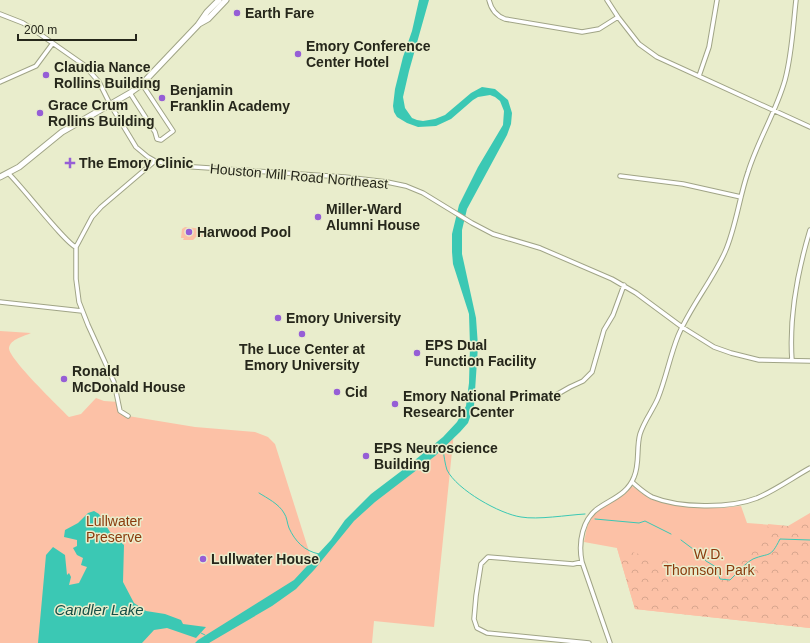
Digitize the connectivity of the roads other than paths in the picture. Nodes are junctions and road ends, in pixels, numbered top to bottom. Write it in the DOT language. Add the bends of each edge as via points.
graph roads {
  1 [pos="219,0"];
  2 [pos="226,0"];
  3 [pos="489,0"];
  4 [pos="607,0"];
  5 [pos="717,0"];
  6 [pos="796,0"];
  7 [pos="0,14"];
  8 [pos="618,17"];
  9 [pos="198,25"];
  10 [pos="53,43"];
  11 [pos="698,76"];
  12 [pos="0,82"];
  13 [pos="142,84"];
  14 [pos="130,93"];
  15 [pos="110,104"];
  16 [pos="773,110"];
  17 [pos="810,127"];
  18 [pos="155,161"];
  19 [pos="8,173"];
  20 [pos="620,176"];
  21 [pos="0,177"];
  22 [pos="741,197"];
  23 [pos="810,230"];
  24 [pos="76,247"];
  25 [pos="624,285"];
  26 [pos="0,302"];
  27 [pos="82,311"];
  28 [pos="682,327"];
  29 [pos="792,361"];
  30 [pos="810,361"];
  31 [pos="556,395"];
  32 [pos="128,416"];
  33 [pos="810,468"];
  34 [pos="632,482"];
  35 [pos="582,562"];
  36 [pos="588,643"];
  37 [pos="610,643"];
  1 -- 9 [label="main road"];
  2 -- 9 [label="main road" via="208,19"];
  3 -- 8 [label="street" via="499,16 506,19 578,32 599,29"];
  4 -- 8 [label="street"];
  5 -- 11 [label="street" via="709,47"];
  6 -- 16 [label="street" via="785,81"];
  7 -- 10 [label="street, Houston Mill Road Northeast" via="28,26"];
  8 -- 11 [label="street" via="635,39 651,53"];
  9 -- 13 [label="main road"];
  10 -- 12 [label="street" via="36,66"];
  10 -- 15 [label="street, Houston Mill Road Northeast" via="88,68 100,82"];
  11 -- 16 [label="street"];
  13 -- 14 [label="main road"];
  13 -- 14 [label="street" via="173,131 161,140 157,139"];
  14 -- 15 [label="main road"];
  15 -- 18 [label="street, Houston Mill Road Northeast" via="136,147"];
  15 -- 19 [label="main road" via="62,132"];
  16 -- 17 [label="street"];
  16 -- 22 [label="street" via="752,159"];
  18 -- 24 [label="street" via="101,207 92,217"];
  18 -- 25 [label="street, Houston Mill Road Northeast" via="179,166 346,177 412,188 493,234 540,248"];
  19 -- 21 [label="main road"];
  19 -- 24 [label="street"];
  20 -- 22 [label="street" via="683,184"];
  22 -- 28 [label="street" via="725,251"];
  23 -- 29 [label="street" via="798,280 792,332"];
  24 -- 27 [label="street" via="77,293"];
  25 -- 28 [label="street, Houston Mill Road Northeast"];
  25 -- 31 [label="street" via="613,315 605,328 592,372 583,381"];
  26 -- 27 [label="street"];
  27 -- 32 [label="street" via="114,382 120,411"];
  28 -- 29 [label="street, Houston Mill Road Northeast" via="731,354 759,360"];
  28 -- 34 [label="street" via="659,396 640,433 637,467"];
  29 -- 30 [label="street, Houston Mill Road Northeast"];
  33 -- 34 [label="street" via="756,499 721,506 670,502 651,496"];
  34 -- 35 [label="street" via="622,494 599,508 590,517 581,540"];
  35 -- 36 [label="street" via="573,564 488,557 481,564 474,619 477,628 487,633"];
  35 -- 37 [label="street"];
}
